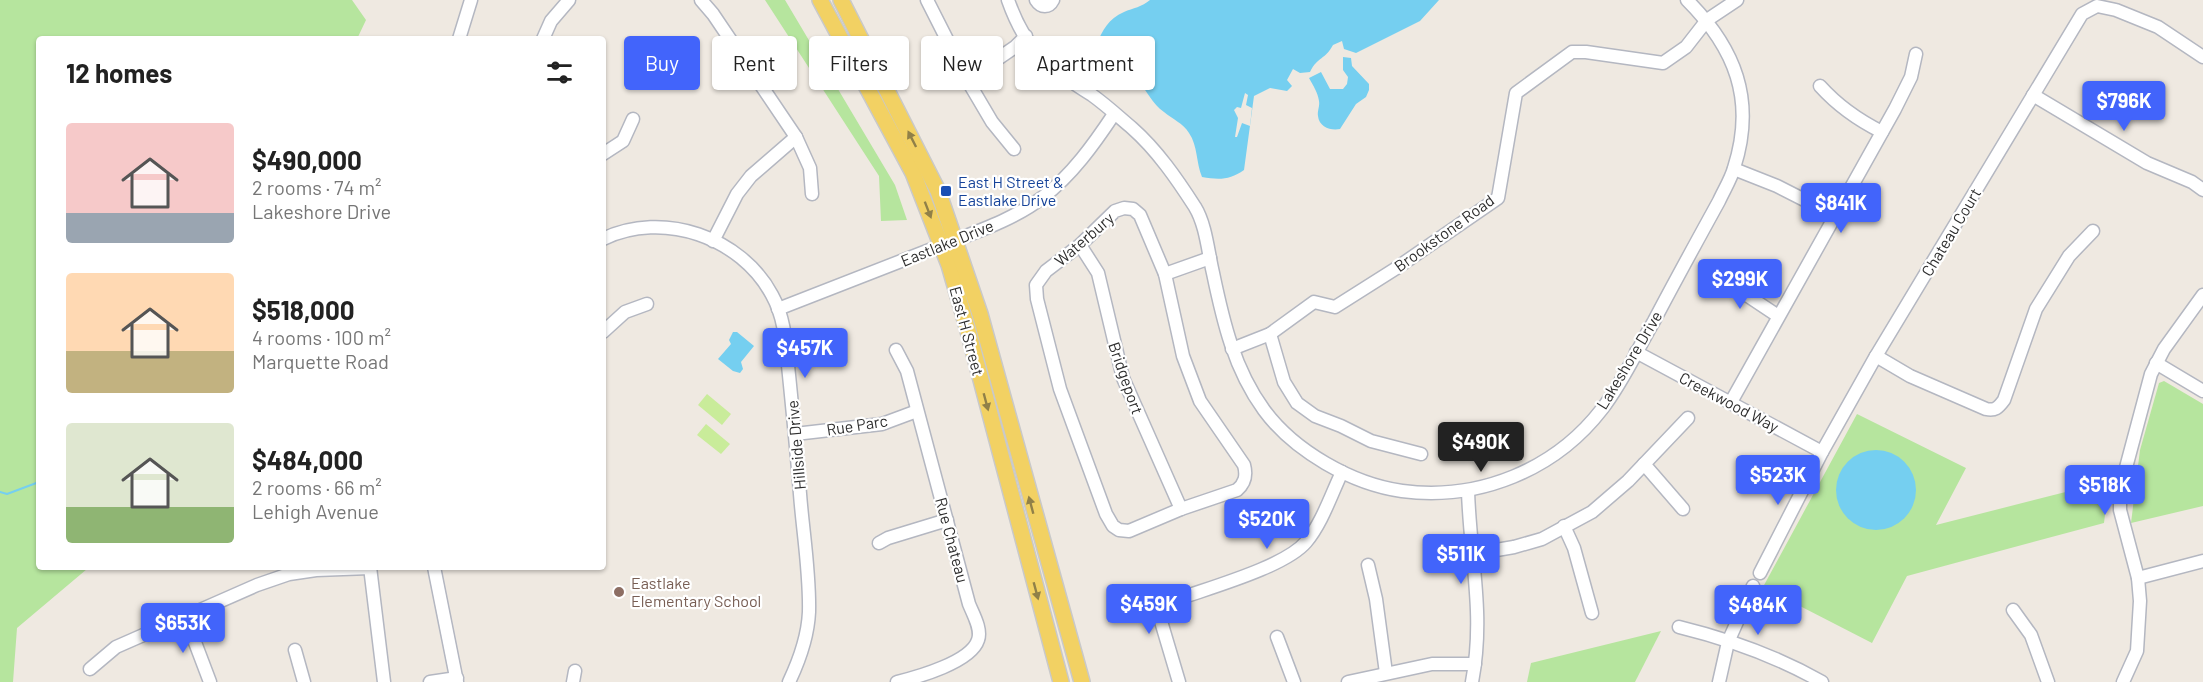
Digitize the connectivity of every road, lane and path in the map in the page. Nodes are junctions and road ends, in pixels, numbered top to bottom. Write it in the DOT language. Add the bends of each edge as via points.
graph roads {
  1 [pos="471,0"];
  2 [pos="569,0"];
  3 [pos="701,0"];
  4 [pos="820,0"];
  5 [pos="841,0"];
  6 [pos="927,0"];
  7 [pos="1008,0"];
  8 [pos="1036,0"];
  9 [pos="1053,0"];
  10 [pos="1686,0"];
  11 [pos="1737,0"];
  12 [pos="1707,20"];
  13 [pos="460,36"];
  14 [pos="544,36"];
  15 [pos="945,36"];
  16 [pos="1026,36"];
  17 [pos="1916,54"];
  18 [pos="2203,57"];
  19 [pos="1820,86"];
  20 [pos="973,90"];
  21 [pos="1085,90"];
  22 [pos="2033,96"];
  23 [pos="1114,114"];
  24 [pos="633,119"];
  25 [pos="1882,132"];
  26 [pos="796,137"];
  27 [pos="1014,149"];
  28 [pos="606,152"];
  29 [pos="1734,169"];
  30 [pos="2203,190"];
  31 [pos="812,194"];
  32 [pos="1834,215"];
  33 [pos="2093,231"];
  34 [pos="606,238"];
  35 [pos="713,240"];
  36 [pos="949,243"];
  37 [pos="1080,245"];
  38 [pos="1210,258"];
  39 [pos="1165,274"];
  40 [pos="1721,278"];
  41 [pos="2203,295"];
  42 [pos="647,304"];
  43 [pos="778,309"];
  44 [pos="1778,316"];
  45 [pos="606,329"];
  46 [pos="1270,334"];
  47 [pos="1232,349"];
  48 [pos="896,350"];
  49 [pos="1636,352"];
  50 [pos="1876,356"];
  51 [pos="2156,363"];
  52 [pos="2203,391"];
  53 [pos="1731,402"];
  54 [pos="918,411"];
  55 [pos="1688,418"];
  56 [pos="795,434"];
  57 [pos="1822,452"];
  58 [pos="1421,454"];
  59 [pos="1644,464"];
  60 [pos="1342,472"];
  61 [pos="1468,491"];
  62 [pos="1181,509"];
  63 [pos="1683,509"];
  64 [pos="947,520"];
  65 [pos="1564,526"];
  66 [pos="879,543"];
  67 [pos="1473,554"];
  68 [pos="2203,561"];
  69 [pos="1368,566"];
  70 [pos="316,570"];
  71 [pos="370,570"];
  72 [pos="435,570"];
  73 [pos="1760,573"];
  74 [pos="2138,578"];
  75 [pos="1753,586"];
  76 [pos="2013,610"];
  77 [pos="1592,613"];
  78 [pos="184,616"];
  79 [pos="1679,627"];
  80 [pos="1277,637"];
  81 [pos="1728,642"];
  82 [pos="295,650"];
  83 [pos="1475,664"];
  84 [pos="90,669"];
  85 [pos="1386,673"];
  86 [pos="457,680"];
  87 [pos="210,682"];
  88 [pos="304,682"];
  89 [pos="384,682"];
  90 [pos="430,682"];
  91 [pos="789,682"];
  92 [pos="897,682"];
  93 [pos="1061,682"];
  94 [pos="1082,682"];
  95 [pos="1179,682"];
  96 [pos="1294,682"];
  97 [pos="1348,682"];
  98 [pos="1472,682"];
  99 [pos="1719,682"];
  100 [pos="1822,682"];
  101 [pos="2048,682"];
  102 [pos="2123,682"];
  1 -- 13 [label="street"];
  2 -- 14 [label="street"];
  3 -- 26 [label="street"];
  4 -- 36 [label="main road, East H Street, one-way"];
  36 -- 5 [label="main road, East H Street, one-way" via="938,191"];
  6 -- 15 [label="street"];
  7 -- 16 [label="street, Lakeshore Drive"];
  8 -- 9 [label="street" via="1045,6"];
  10 -- 12 [label="street, Lakeshore Drive"];
  11 -- 12 [label="street, Brookstone Road"];
  12 -- 29 [label="street, Lakeshore Drive" via="1725,46 1743,104"];
  12 -- 46 [label="street, Brookstone Road" via="1686,47 1663,63 1572,52 1516,93 1498,198 1335,307 1314,303"];
  17 -- 25 [label="street" via="1911,77"];
  18 -- 22 [label="street, Chateau Court" via="2158,27 2097,6 2082,14"];
  19 -- 25 [label="street" via="1859,120"];
  20 -- 27 [label="street"];
  21 -- 23 [label="street, Lakeshore Drive"];
  22 -- 30 [label="street" via="2146,163"];
  22 -- 50 [label="street, Chateau Court"];
  23 -- 36 [label="street, Eastlake Drive" via="1075,167 1045,196 1006,220"];
  23 -- 38 [label="street, Lakeshore Drive" via="1148,144 1196,209"];
  24 -- 28 [label="street" via="623,141"];
  25 -- 32 [label="street"];
  26 -- 31 [label="street" via="810,168"];
  26 -- 35 [label="street" via="751,176"];
  29 -- 32 [label="street"];
  29 -- 49 [label="street, Lakeshore Drive"];
  32 -- 44 [label="street"];
  33 -- 50 [label="street" via="2069,256 2037,309 1999,407 1986,409 1910,376"];
  34 -- 35 [label="street, Hillside Drive" via="655,227 690,231"];
  35 -- 43 [label="street, Hillside Drive" via="732,250 753,269"];
  36 -- 43 [label="street, Eastlake Drive"];
  36 -- 93 [label="main road, East H Street, one-way" via="967,327"];
  94 -- 36 [label="main road, East H Street, one-way" via="980,314"];
  37 -- 39 [label="street, Waterbury" via="1115,212 1133,209 1140,215"];
  37 -- 62 [label="street, Bridgeport" via="1098,273 1123,378"];
  37 -- 62 [label="street, Waterbury" via="1046,271 1036,285 1060,389 1095,487 1106,514 1119,530 1129,531"];
  38 -- 39 [label="street"];
  38 -- 47 [label="street, Lakeshore Drive"];
  39 -- 62 [label="street, Waterbury" via="1183,356 1200,401 1246,473 1237,490"];
  40 -- 44 [label="street"];
  41 -- 51 [label="street"];
  42 -- 45 [label="street" via="625,312"];
  43 -- 56 [label="street, Hillside Drive"];
  44 -- 53 [label="street"];
  46 -- 47 [label="street, Brookstone Road"];
  46 -- 58 [label="street" via="1284,382 1297,404 1371,441"];
  47 -- 60 [label="street, Lakeshore Drive" via="1264,410 1311,453"];
  48 -- 54 [label="street, Rue Chateau" via="907,371"];
  49 -- 53 [label="street, Creekwood Way"];
  49 -- 61 [label="street, Lakeshore Drive" via="1606,404 1570,442 1523,473"];
  50 -- 57 [label="street, Chateau Court"];
  51 -- 52 [label="street"];
  51 -- 74 [label="street" via="2120,490 2122,524"];
  53 -- 57 [label="street, Creekwood Way"];
  54 -- 56 [label="street, Rue Parc" via="882,424"];
  54 -- 64 [label="street, Rue Chateau"];
  55 -- 59 [label="street"];
  56 -- 91 [label="street, Hillside Drive" via="809,614 805,639"];
  57 -- 73 [label="street, Chateau Court"];
  59 -- 63 [label="street"];
  59 -- 65 [label="street" via="1599,507"];
  60 -- 61 [label="street, Lakeshore Drive" via="1369,484 1398,490"];
  60 -- 95 [label="street" via="1314,531 1294,553 1162,608 1160,618"];
  61 -- 67 [label="street"];
  64 -- 66 [label="street"];
  64 -- 92 [label="street, Rue Chateau" via="979,639 958,659 930,673"];
  65 -- 67 [label="street" via="1542,539"];
  65 -- 77 [label="street"];
  67 -- 83 [label="street" via="1479,611"];
  68 -- 74 [label="street"];
  69 -- 85 [label="street"];
  70 -- 78 [label="street" via="289,574"];
  71 -- 89 [label="street"];
  72 -- 86 [label="street"];
  74 -- 102 [label="street" via="2137,651"];
  75 -- 81 [label="street"];
  76 -- 101 [label="street" via="2031,635"];
  78 -- 84 [label="street" via="116,647"];
  78 -- 87 [label="street"];
  79 -- 81 [label="street"];
  80 -- 96 [label="street"];
  81 -- 99 [label="street"];
  81 -- 100 [label="street" via="1786,663"];
  82 -- 88 [label="street"];
  83 -- 85 [label="street" via="1432,664"];
  83 -- 98 [label="street"];
  85 -- 97 [label="street"];
  86 -- 90 [label="street"];
}
